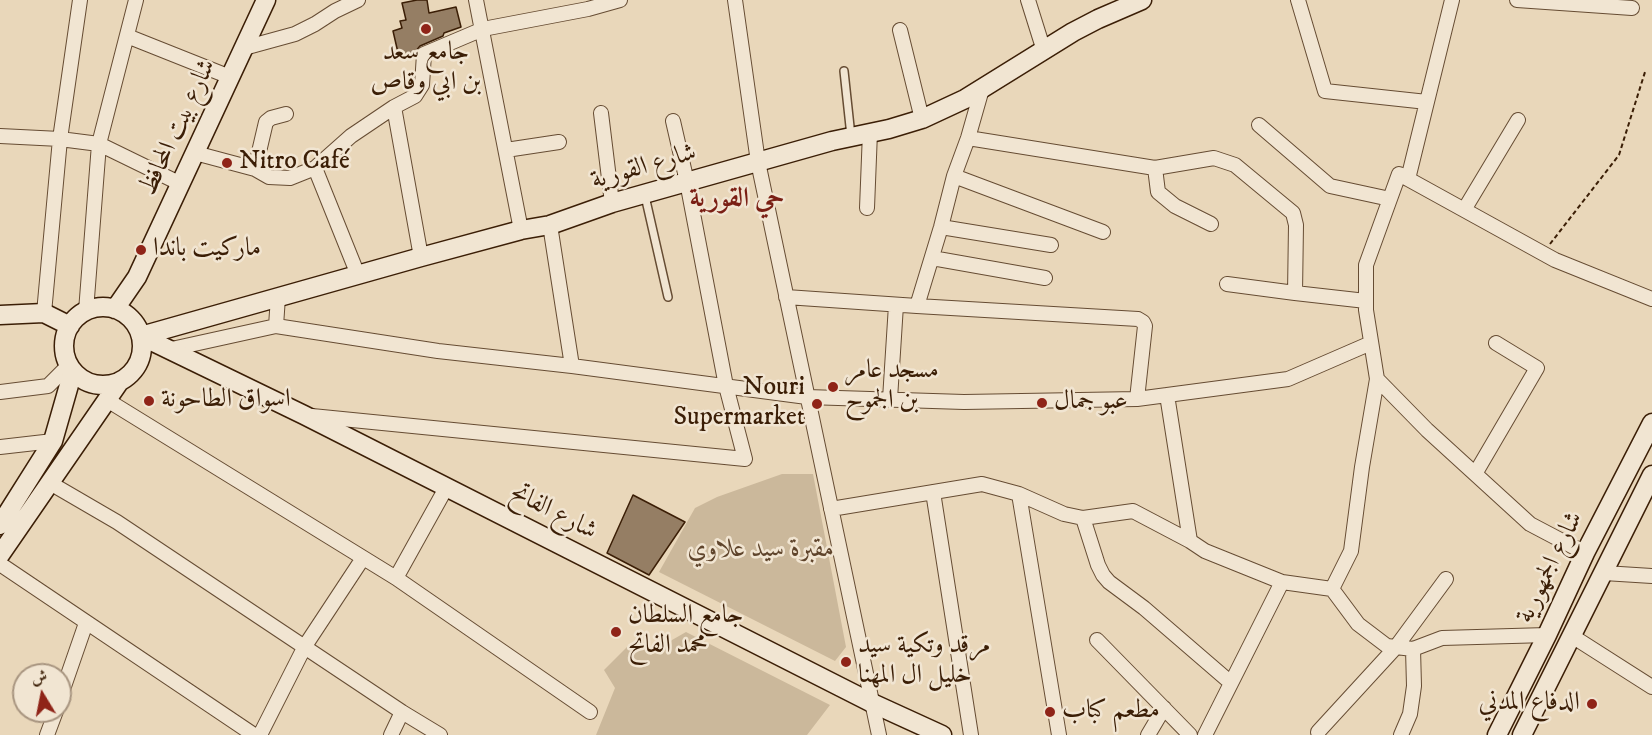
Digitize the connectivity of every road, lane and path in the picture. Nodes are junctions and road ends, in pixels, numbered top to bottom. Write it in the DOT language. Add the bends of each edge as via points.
graph roads {
  1 [pos="80,0"];
  2 [pos="136,0"];
  3 [pos="266,0"];
  4 [pos="358,0"];
  5 [pos="476,0"];
  6 [pos="620,0"];
  7 [pos="735,0"];
  8 [pos="1028,0"];
  9 [pos="1142,0"];
  10 [pos="1298,0"];
  11 [pos="1452,0"];
  12 [pos="1518,0"];
  13 [pos="1632,8"];
  14 [pos="483,29"];
  15 [pos="900,30"];
  16 [pos="127,36"];
  17 [pos="244,48"];
  18 [pos="1044,51"];
  19 [pos="844,71"];
  20 [pos="1645,72"];
  21 [pos="230,77"];
  22 [pos="982,89"];
  23 [pos="1427,102"];
  24 [pos="394,107"];
  25 [pos="601,113"];
  26 [pos="286,114"];
  27 [pos="922,119"];
  28 [pos="1518,120"];
  29 [pos="673,121"];
  30 [pos="1259,125"];
  31 [pos="870,132"];
  32 [pos="0,136"];
  33 [pos="851,136"];
  34 [pos="968,138"];
  35 [pos="60,139"];
  36 [pos="559,142"];
  37 [pos="99,144"];
  38 [pos="506,150"];
  39 [pos="195,153"];
  40 [pos="758,162"];
  41 [pos="315,168"];
  42 [pos="1155,168"];
  43 [pos="255,169"];
  44 [pos="954,176"];
  45 [pos="1408,179"];
  46 [pos="687,182"];
  47 [pos="181,184"];
  48 [pos="645,193"];
  49 [pos="1389,199"];
  50 [pos="612,202"];
  51 [pos="867,208"];
  52 [pos="1464,210"];
  53 [pos="1211,224"];
  54 [pos="550,225"];
  55 [pos="941,227"];
  56 [pos="521,230"];
  57 [pos="1103,231"];
  58 [pos="1051,245"];
  59 [pos="1543,253"];
  60 [pos="420,257"];
  61 [pos="932,258"];
  62 [pos="358,275"];
  63 [pos="1045,278"];
  64 [pos="1227,284"];
  65 [pos="1295,293"];
  66 [pos="278,297"];
  67 [pos="668,297"];
  68 [pos="786,297"];
  69 [pos="1652,299"];
  70 [pos="1366,301"];
  71 [pos="896,305"];
  72 [pos="917,306"];
  73 [pos="86,311"];
  74 [pos="44,313"];
  75 [pos="122,313"];
  76 [pos="0,315"];
  77 [pos="70,326"];
  78 [pos="276,326"];
  79 [pos="141,336"];
  80 [pos="1371,343"];
  81 [pos="1496,343"];
  82 [pos="166,350"];
  83 [pos="573,366"];
  84 [pos="71,368"];
  85 [pos="1377,379"];
  86 [pos="120,381"];
  87 [pos="726,386"];
  88 [pos="0,392"];
  89 [pos="1167,395"];
  90 [pos="807,397"];
  91 [pos="890,399"];
  92 [pos="1137,399"];
  93 [pos="107,400"];
  94 [pos="304,415"];
  95 [pos="1652,423"];
  96 [pos="53,441"];
  97 [pos="0,447"];
  98 [pos="1475,474"];
  99 [pos="1652,475"];
  100 [pos="50,483"];
  101 [pos="446,488"];
  102 [pos="933,492"];
  103 [pos="1019,494"];
  104 [pos="831,509"];
  105 [pos="1083,518"];
  106 [pos="0,525"];
  107 [pos="1190,541"];
  108 [pos="1586,553"];
  109 [pos="0,555"];
  110 [pos="363,558"];
  111 [pos="0,564"];
  112 [pos="1604,573"];
  113 [pos="1652,576"];
  114 [pos="396,578"];
  115 [pos="1446,579"];
  116 [pos="1282,582"];
  117 [pos="1332,589"];
  118 [pos="86,623"];
  119 [pos="1547,635"];
  120 [pos="1572,636"];
  121 [pos="1097,640"];
  122 [pos="305,646"];
  123 [pos="1396,647"];
  124 [pos="1413,649"];
  125 [pos="72,663"];
  126 [pos="1231,683"];
  127 [pos="1652,687"];
  128 [pos="872,703"];
  129 [pos="1164,708"];
  130 [pos="402,712"];
  131 [pos="590,712"];
  132 [pos="1318,732"];
  133 [pos="254,735"];
  134 [pos="260,735"];
  135 [pos="391,735"];
  136 [pos="440,735"];
  137 [pos="879,735"];
  138 [pos="942,735"];
  139 [pos="971,735"];
  140 [pos="1059,735"];
  141 [pos="1148,735"];
  142 [pos="1190,735"];
  143 [pos="1205,735"];
  144 [pos="1401,735"];
  145 [pos="1497,735"];
  146 [pos="1522,735"];
  1 -- 35 [label="street"];
  2 -- 16 [label="street"];
  3 -- 17 [label="street, شارع بيت المحافظ"];
  4 -- 17 [label="street" via="295,34"];
  5 -- 14 [label="street"];
  6 -- 14 [label="street"];
  7 -- 40 [label="street"];
  8 -- 18 [label="street"];
  9 -- 18 [label="street, شارع القورية" via="1098,19"];
  10 -- 23 [label="street" via="1325,91"];
  11 -- 23 [label="street"];
  12 -- 13 [label="street"];
  14 -- 24 [label="street" via="424,54 419,92"];
  14 -- 38 [label="street"];
  15 -- 27 [label="street"];
  16 -- 21 [label="street"];
  16 -- 37 [label="street"];
  17 -- 21 [label="street, شارع بيت المحافظ"];
  18 -- 22 [label="street, شارع القورية"];
  19 -- 33 [label="lane"];
  20 -- 59 [label="path" via="1619,155"];
  21 -- 39 [label="street, شارع بيت المحافظ"];
  22 -- 27 [label="street, شارع القورية"];
  22 -- 34 [label="street"];
  23 -- 45 [label="street"];
  24 -- 41 [label="street" via="351,136"];
  24 -- 60 [label="street"];
  25 -- 50 [label="street"];
  26 -- 43 [label="street" via="266,122"];
  27 -- 31 [label="street, شارع القورية"];
  28 -- 52 [label="street"];
  29 -- 46 [label="street"];
  30 -- 49 [label="street" via="1330,186"];
  31 -- 33 [label="street, شارع القورية"];
  31 -- 51 [label="street"];
  32 -- 35 [label="street"];
  33 -- 40 [label="street, شارع القورية"];
  34 -- 42 [label="street"];
  34 -- 44 [label="street"];
  35 -- 37 [label="street"];
  35 -- 74 [label="street"];
  36 -- 38 [label="street"];
  37 -- 47 [label="street"];
  37 -- 73 [label="street"];
  38 -- 56 [label="street"];
  39 -- 43 [label="street"];
  39 -- 47 [label="street, شارع بيت المحافظ"];
  40 -- 46 [label="street, شارع القورية"];
  40 -- 68 [label="street"];
  41 -- 43 [label="street" via="290,178 269,177"];
  41 -- 62 [label="street"];
  42 -- 53 [label="street" via="1158,192 1175,206"];
  42 -- 65 [label="street" via="1215,158 1234,165 1284,204 1293,213 1296,225"];
  44 -- 55 [label="street"];
  44 -- 57 [label="street"];
  45 -- 49 [label="street" via="1399,174"];
  45 -- 52 [label="street"];
  46 -- 48 [label="street, شارع القورية"];
  46 -- 87 [label="street"];
  47 -- 75 [label="street, شارع بيت المحافظ"];
  48 -- 50 [label="street, شارع القورية"];
  48 -- 67 [label="lane"];
  49 -- 70 [label="street" via="1366,265"];
  50 -- 54 [label="street, شارع القورية"];
  52 -- 59 [label="street"];
  54 -- 56 [label="street, شارع القورية"];
  54 -- 83 [label="street"];
  55 -- 58 [label="street"];
  55 -- 61 [label="street"];
  56 -- 60 [label="street, شارع القورية"];
  59 -- 69 [label="street"];
  60 -- 62 [label="street, شارع القورية"];
  61 -- 63 [label="street"];
  61 -- 72 [label="street"];
  62 -- 66 [label="street, شارع القورية"];
  64 -- 65 [label="street"];
  65 -- 70 [label="street"];
  66 -- 78 [label="street"];
  66 -- 79 [label="street, شارع القورية"];
  68 -- 71 [label="street"];
  68 -- 90 [label="street"];
  70 -- 80 [label="street"];
  71 -- 72 [label="street"];
  71 -- 91 [label="street"];
  72 -- 92 [label="street" via="1138,319 1145,326"];
  73 -- 75 [label="street" via="105,308"];
  73 -- 77 [label="street"];
  74 -- 76 [label="street"];
  74 -- 77 [label="street"];
  75 -- 79 [label="street"];
  77 -- 84 [label="street" via="64,345"];
  78 -- 82 [label="street"];
  78 -- 83 [label="street" via="438,351"];
  79 -- 82 [label="street, شارع الفاتح"];
  79 -- 86 [label="street" via="138,363"];
  80 -- 85 [label="street"];
  80 -- 89 [label="street" via="1288,379"];
  81 -- 98 [label="street" via="1537,368"];
  82 -- 94 [label="street, شارع الفاتح"];
  83 -- 87 [label="street"];
  84 -- 86 [label="street" via="90,383"];
  84 -- 88 [label="street" via="48,386"];
  84 -- 96 [label="street"];
  85 -- 98 [label="street"];
  85 -- 117 [label="street" via="1352,550"];
  86 -- 93 [label="street"];
  87 -- 90 [label="street"];
  87 -- 94 [label="street" via="745,459"];
  89 -- 92 [label="street"];
  89 -- 107 [label="street"];
  90 -- 91 [label="street"];
  90 -- 104 [label="street"];
  91 -- 92 [label="street"];
  93 -- 100 [label="street"];
  93 -- 110 [label="street"];
  94 -- 101 [label="street, شارع الفاتح"];
  95 -- 108 [label="street, شارع الجمهورية"];
  96 -- 97 [label="street"];
  96 -- 106 [label="street"];
  98 -- 108 [label="street" via="1530,524"];
  99 -- 112 [label="street, شارع الجمهورية"];
  100 -- 109 [label="street"];
  100 -- 122 [label="street" via="117,522"];
  101 -- 114 [label="street"];
  101 -- 128 [label="street, شارع الفاتح"];
  102 -- 103 [label="street" via="982,484"];
  102 -- 104 [label="street"];
  102 -- 139 [label="street"];
  103 -- 105 [label="street"];
  103 -- 140 [label="street"];
  104 -- 128 [label="street"];
  105 -- 107 [label="street" via="1133,511"];
  105 -- 126 [label="street" via="1098,565 1109,582"];
  107 -- 116 [label="street" via="1205,551"];
  108 -- 119 [label="street, شارع الجمهورية"];
  110 -- 114 [label="street"];
  110 -- 122 [label="street"];
  111 -- 118 [label="street"];
  112 -- 113 [label="street"];
  112 -- 120 [label="street, شارع الجمهورية"];
  114 -- 131 [label="street"];
  115 -- 123 [label="street"];
  116 -- 117 [label="street"];
  116 -- 126 [label="street"];
  117 -- 123 [label="street" via="1358,624 1387,646"];
  118 -- 125 [label="street"];
  118 -- 133 [label="street"];
  119 -- 124 [label="street" via="1442,638"];
  119 -- 145 [label="street, شارع الجمهورية"];
  120 -- 127 [label="street"];
  120 -- 146 [label="street, شارع الجمهورية"];
  121 -- 129 [label="street"];
  122 -- 130 [label="street"];
  122 -- 134 [label="street"];
  123 -- 124 [label="street"];
  123 -- 132 [label="street"];
  124 -- 144 [label="street" via="1414,686 1410,714"];
  126 -- 143 [label="street"];
  128 -- 137 [label="street"];
  128 -- 138 [label="street, شارع الفاتح"];
  129 -- 141 [label="street"];
  129 -- 142 [label="street"];
  130 -- 135 [label="street"];
  130 -- 136 [label="street"];
}
